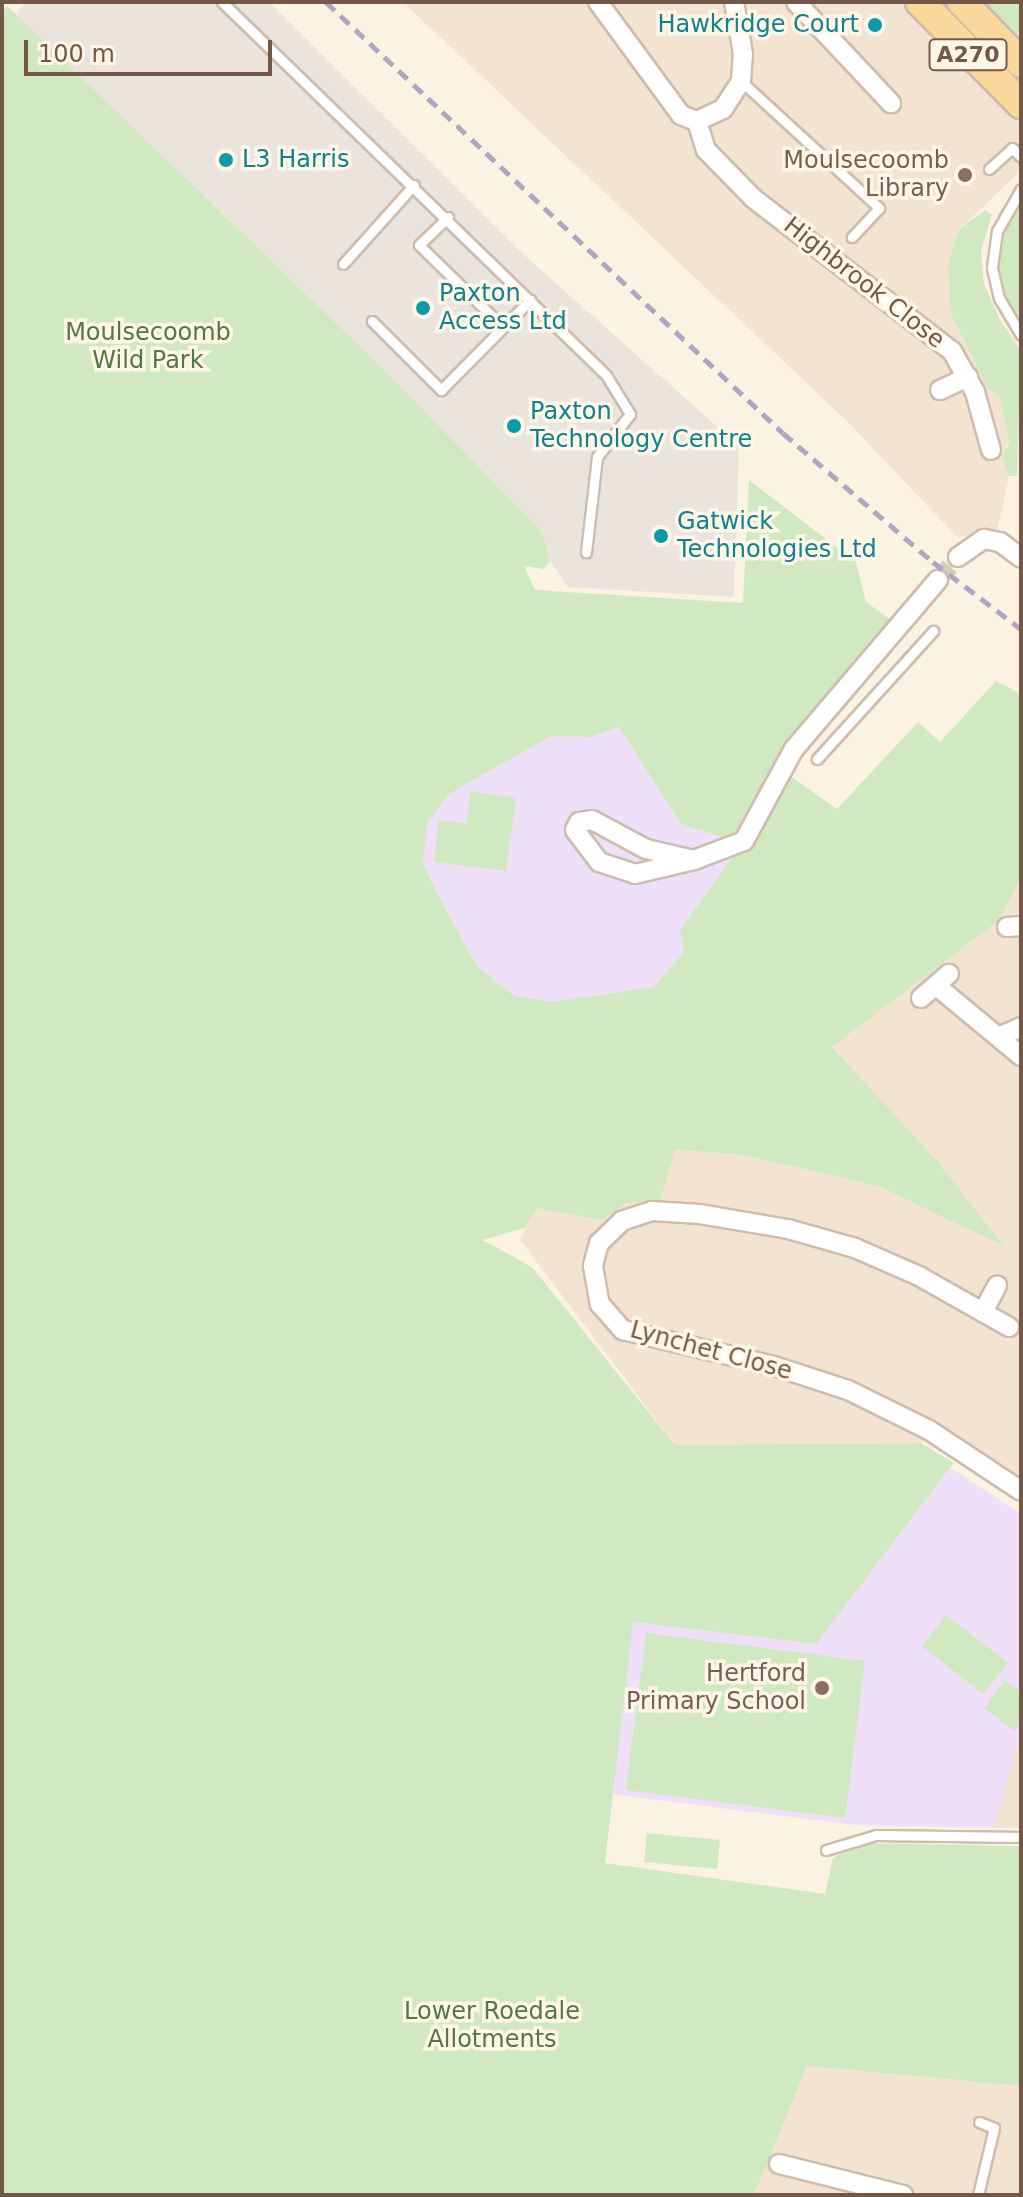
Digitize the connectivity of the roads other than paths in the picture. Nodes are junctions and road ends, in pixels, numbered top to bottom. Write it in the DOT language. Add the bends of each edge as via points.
graph roads {
  1 [pos="222,2"];
  2 [pos="598,2"];
  3 [pos="734,2"];
  4 [pos="796,2"];
  5 [pos="920,2"];
  6 [pos="962,2"];
  7 [pos="1021,63"];
  8 [pos="741,81"];
  9 [pos="891,103"];
  10 [pos="1021,104"];
  11 [pos="697,121"];
  12 [pos="1021,157"];
  13 [pos="989,169"];
  14 [pos="414,185"];
  15 [pos="1021,189"];
  16 [pos="448,217"];
  17 [pos="852,237"];
  18 [pos="343,264"];
  19 [pos="530,300"];
  20 [pos="372,321"];
  21 [pos="503,327"];
  22 [pos="1021,335"];
  23 [pos="968,377"];
  24 [pos="940,390"];
  25 [pos="991,450"];
  26 [pos="586,552"];
  27 [pos="1020,556"];
  28 [pos="958,557"];
  29 [pos="938,580"];
  30 [pos="933,631"];
  31 [pos="817,759"];
  32 [pos="694,860"];
  33 [pos="921,998"];
  34 [pos="1021,1027"];
  35 [pos="1001,1036"];
  36 [pos="1021,1056"];
  37 [pos="997,1286"];
  38 [pos="983,1312"];
  39 [pos="1009,1327"];
  40 [pos="1021,1491"];
  41 [pos="1021,1837"];
  42 [pos="826,1850"];
  43 [pos="979,2122"];
  44 [pos="779,2164"];
  45 [pos="863,2190"];
  46 [pos="903,2195"];
  47 [pos="978,2195"];
  1 -- 14 [label="lane"];
  2 -- 11 [label="street" via="681,115"];
  3 -- 8 [label="street" via="743,54"];
  4 -- 9 [label="street"];
  5 -- 10 [label="main road, A270"];
  6 -- 7 [label="main road, A270"];
  8 -- 11 [label="street" via="723,109"];
  8 -- 17 [label="lane" via="879,208"];
  11 -- 23 [label="street, Highbrook Close" via="706,150 745,191 943,342"];
  12 -- 13 [label="lane" via="1012,148"];
  14 -- 16 [label="lane"];
  14 -- 18 [label="lane"];
  15 -- 22 [label="lane" via="997,231 992,268 1002,304"];
  16 -- 19 [label="lane"];
  16 -- 21 [label="lane" via="419,245"];
  19 -- 21 [label="lane"];
  19 -- 26 [label="lane" via="606,375 630,414 597,457"];
  20 -- 21 [label="lane" via="441,390"];
  23 -- 24 [label="street, Highbrook Close"];
  23 -- 25 [label="street, Highbrook Close"];
  27 -- 28 [label="street" via="1000,542 984,539"];
  29 -- 32 [label="street" via="794,749 747,838"];
  30 -- 31 [label="lane"];
  32 -- 32 [label="street" via="642,874 622,872 590,854 576,837 576,827 592,820 646,849"];
  33 -- 35 [label="street" via="944,981"];
  34 -- 35 [label="street"];
  35 -- 36 [label="street"];
  37 -- 38 [label="street"];
  38 -- 39 [label="street, Lynchet Close"];
  38 -- 40 [label="street, Lynchet Close" via="899,1267 822,1237 670,1211 622,1221 599,1243 593,1266 600,1304 623,1330 774,1366 848,1390 929,1430"];
  41 -- 42 [label="lane" via="876,1835"];
  43 -- 47 [label="lane" via="994,2128"];
  44 -- 45 [label="street"];
  45 -- 46 [label="street"];
}
